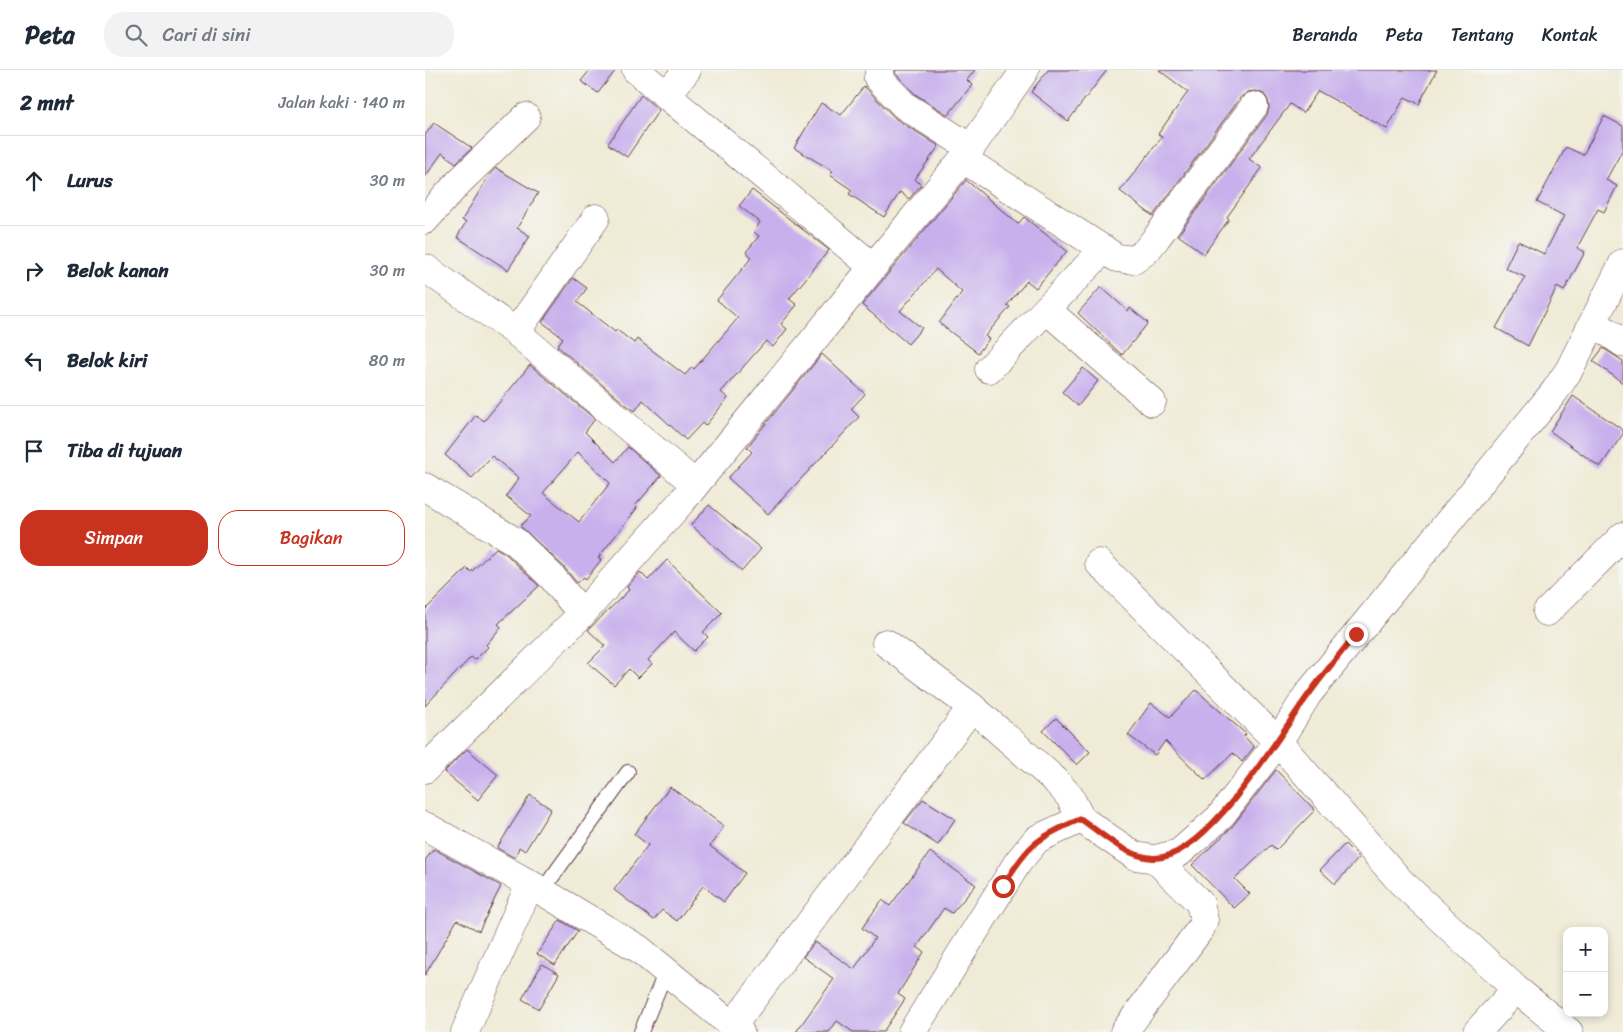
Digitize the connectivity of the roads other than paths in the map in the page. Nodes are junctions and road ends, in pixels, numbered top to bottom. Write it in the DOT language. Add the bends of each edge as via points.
graph roads {
  1 [pos="636,70"];
  2 [pos="687,70"];
  3 [pos="879,70"];
  4 [pos="1025,70"];
  5 [pos="666,96"];
  6 [pos="1254,106"];
  7 [pos="526,117"];
  8 [pos="967,154"];
  9 [pos="596,218"];
  10 [pos="425,220"];
  11 [pos="1104,249"];
  12 [pos="1623,263"];
  13 [pos="873,267"];
  14 [pos="425,268"];
  15 [pos="1047,310"];
  16 [pos="1593,322"];
  17 [pos="516,332"];
  18 [pos="1623,343"];
  19 [pos="989,369"];
  20 [pos="1153,402"];
  21 [pos="695,484"];
  22 [pos="425,487"];
  23 [pos="1623,536"];
  24 [pos="1099,563"];
  25 [pos="1547,612"];
  26 [pos="582,614"];
  27 [pos="886,643"];
  28 [pos="972,707"];
  29 [pos="1278,742"];
  30 [pos="425,768"];
  31 [pos="628,772"];
  32 [pos="1081,819"];
  33 [pos="425,826"];
  34 [pos="1155,859"];
  35 [pos="536,888"];
  36 [pos="666,971"];
  37 [pos="1516,989"];
  38 [pos="737,1029"];
  39 [pos="465,1032"];
  40 [pos="641,1032"];
  41 [pos="912,1032"];
  42 [pos="1124,1032"];
  43 [pos="1477,1032"];
  44 [pos="1569,1032"];
  1 -- 5 [label="street"];
  2 -- 5 [label="street"];
  3 -- 8 [label="street" via="878,78 905,106"];
  4 -- 8 [label="street"];
  5 -- 13 [label="street"];
  6 -- 11 [label="street" via="1146,251 1134,260 1117,258"];
  7 -- 10 [label="street"];
  8 -- 11 [label="street"];
  8 -- 13 [label="street"];
  9 -- 17 [label="street"];
  11 -- 15 [label="street"];
  12 -- 16 [label="street"];
  13 -- 21 [label="street"];
  14 -- 17 [label="street"];
  15 -- 19 [label="street"];
  15 -- 20 [label="street"];
  16 -- 18 [label="street"];
  16 -- 29 [label="street" via="1555,391 1314,687"];
  17 -- 21 [label="street"];
  21 -- 26 [label="street"];
  22 -- 26 [label="street" via="516,542 552,577"];
  23 -- 25 [label="street"];
  24 -- 29 [label="street"];
  26 -- 30 [label="street"];
  27 -- 28 [label="street"];
  28 -- 32 [label="street" via="1056,781 1071,797"];
  28 -- 38 [label="street"];
  29 -- 34 [label="street" via="1219,818 1179,853"];
  29 -- 37 [label="street" via="1401,882"];
  31 -- 35 [label="lane"];
  32 -- 34 [label="street" via="1135,856"];
  32 -- 41 [label="street" via="1037,839 1017,862"];
  33 -- 35 [label="street"];
  34 -- 42 [label="street" via="1200,903 1205,920"];
  35 -- 36 [label="street" via="639,949"];
  35 -- 39 [label="street"];
  36 -- 38 [label="street"];
  36 -- 40 [label="lane"];
  37 -- 43 [label="street"];
  37 -- 44 [label="street"];
}
